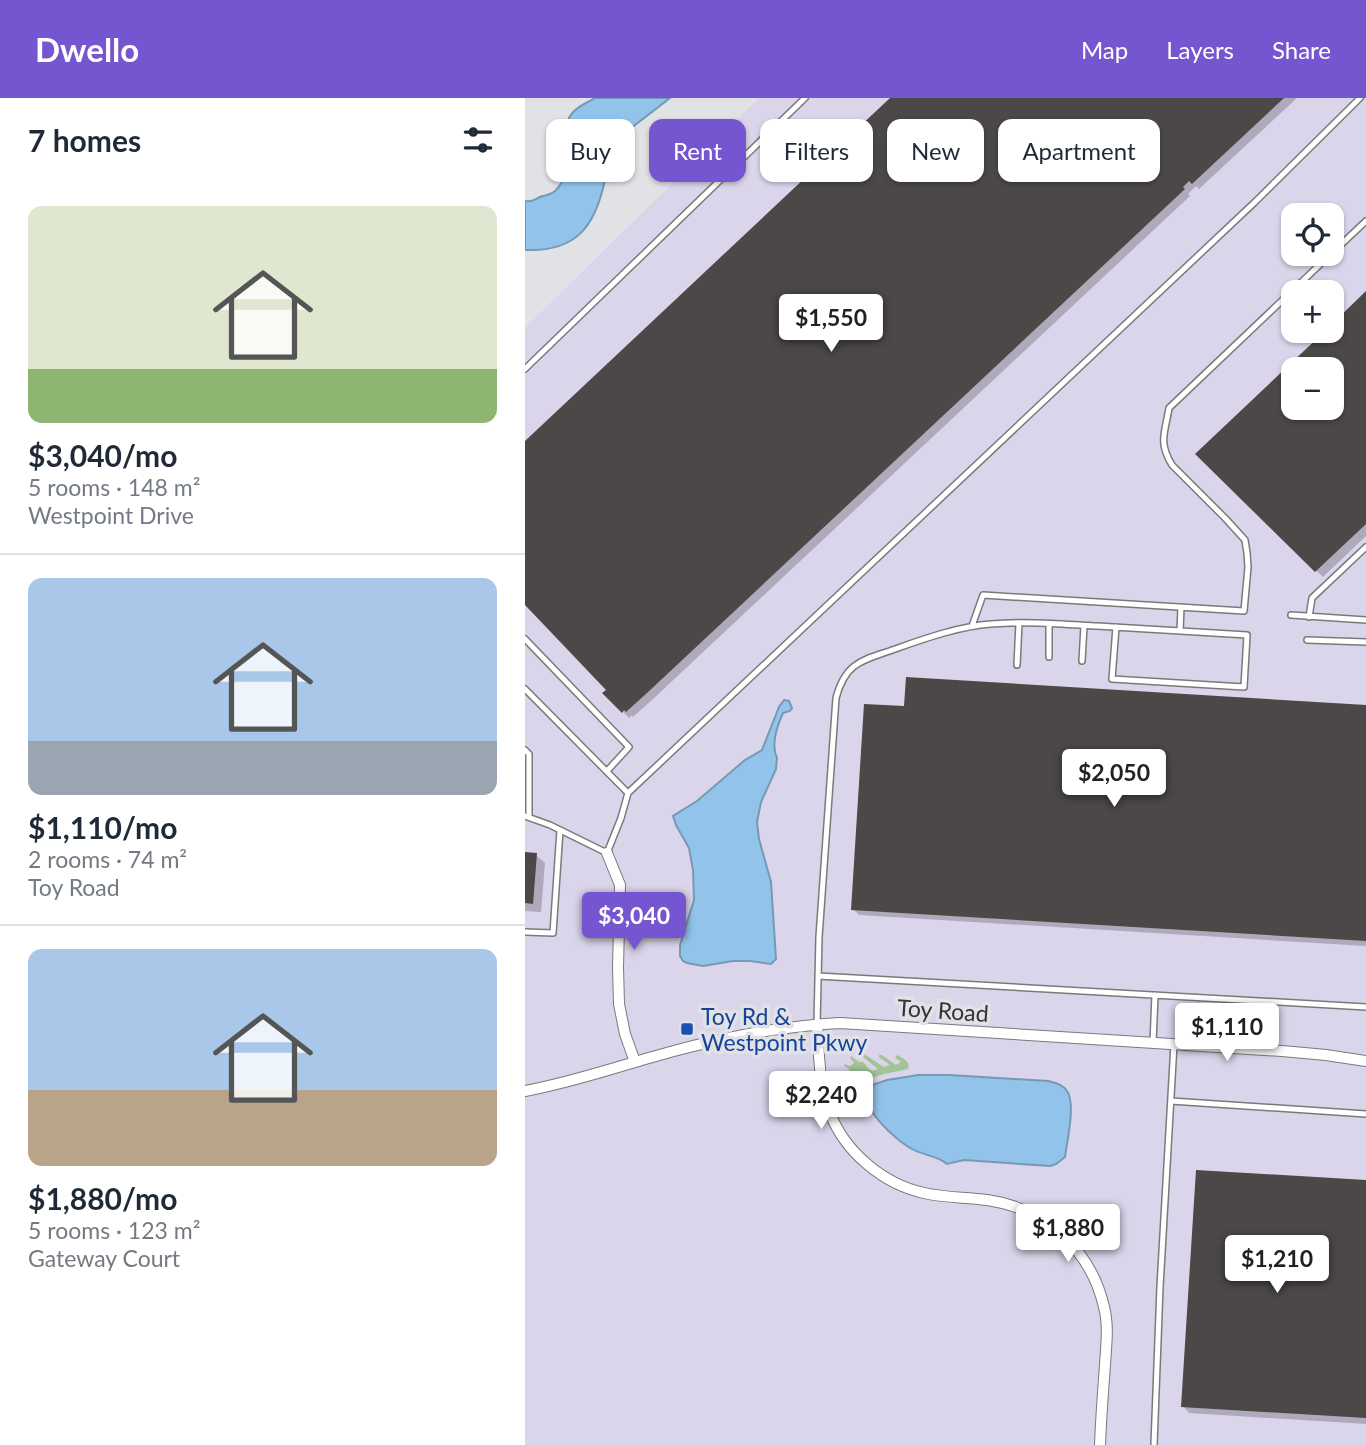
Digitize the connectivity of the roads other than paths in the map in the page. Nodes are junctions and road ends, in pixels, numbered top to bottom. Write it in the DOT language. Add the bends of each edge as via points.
graph roads {
  1 [pos="805,98"];
  2 [pos="1360,98"];
  3 [pos="1366,221"];
  4 [pos="1344,241"];
  5 [pos="1317,266"];
  6 [pos="525,369"];
  7 [pos="1366,547"];
  8 [pos="1181,607"];
  9 [pos="1291,615"];
  10 [pos="1309,617"];
  11 [pos="1366,620"];
  12 [pos="1019,623"];
  13 [pos="1049,624"];
  14 [pos="972,626"];
  15 [pos="1084,626"];
  16 [pos="1116,627"];
  17 [pos="1179,631"];
  18 [pos="525,639"];
  19 [pos="1307,640"];
  20 [pos="1366,642"];
  21 [pos="1048,657"];
  22 [pos="1082,661"];
  23 [pos="1017,664"];
  24 [pos="525,689"];
  25 [pos="525,750"];
  26 [pos="607,771"];
  27 [pos="628,793"];
  28 [pos="527,816"];
  29 [pos="560,830"];
  30 [pos="607,853"];
  31 [pos="525,932"];
  32 [pos="818,976"];
  33 [pos="1155,995"];
  34 [pos="1366,1007"];
  35 [pos="817,1024"];
  36 [pos="1153,1043"];
  37 [pos="1174,1044"];
  38 [pos="1366,1061"];
  39 [pos="635,1062"];
  40 [pos="525,1091"];
  41 [pos="1171,1101"];
  42 [pos="1366,1114"];
  43 [pos="1100,1445"];
  44 [pos="1154,1445"];
  1 -- 6 [label="lane"];
  2 -- 27 [label="lane"];
  3 -- 4 [label="lane"];
  5 -- 8 [label="lane" via="1169,408 1163,442 1166,455 1245,540 1247,553 1244,611"];
  7 -- 10 [label="lane" via="1312,598"];
  8 -- 14 [label="lane" via="983,595"];
  8 -- 17 [label="lane"];
  9 -- 10 [label="lane"];
  10 -- 11 [label="lane"];
  12 -- 13 [label="lane"];
  12 -- 14 [label="lane"];
  12 -- 23 [label="lane"];
  13 -- 15 [label="lane"];
  13 -- 21 [label="lane"];
  14 -- 32 [label="lane" via="860,661 841,682 835,708"];
  15 -- 16 [label="lane"];
  15 -- 22 [label="lane"];
  16 -- 17 [label="lane"];
  16 -- 17 [label="lane" via="1112,680 1244,687 1247,635"];
  18 -- 26 [label="lane" via="629,747"];
  19 -- 20 [label="lane"];
  24 -- 26 [label="lane"];
  25 -- 28 [label="lane" via="529,754"];
  26 -- 27 [label="lane"];
  27 -- 30 [label="lane"];
  28 -- 29 [label="lane"];
  29 -- 30 [label="lane"];
  29 -- 31 [label="lane" via="553,933"];
  30 -- 39 [label="street" via="621,885 619,1004"];
  32 -- 33 [label="lane"];
  32 -- 35 [label="lane"];
  33 -- 34 [label="lane"];
  33 -- 36 [label="lane"];
  35 -- 36 [label="street, Toy Road"];
  35 -- 39 [label="street, Toy Road" via="717,1040"];
  35 -- 43 [label="street" via="822,1084 830,1113 842,1136 872,1168 921,1192 986,1199 1029,1211 1079,1252 1091,1270 1107,1323"];
  36 -- 37 [label="street, Toy Road"];
  37 -- 38 [label="street, Toy Road"];
  37 -- 41 [label="lane"];
  39 -- 40 [label="street, Toy Road"];
  41 -- 42 [label="lane"];
  41 -- 44 [label="lane"];
}
